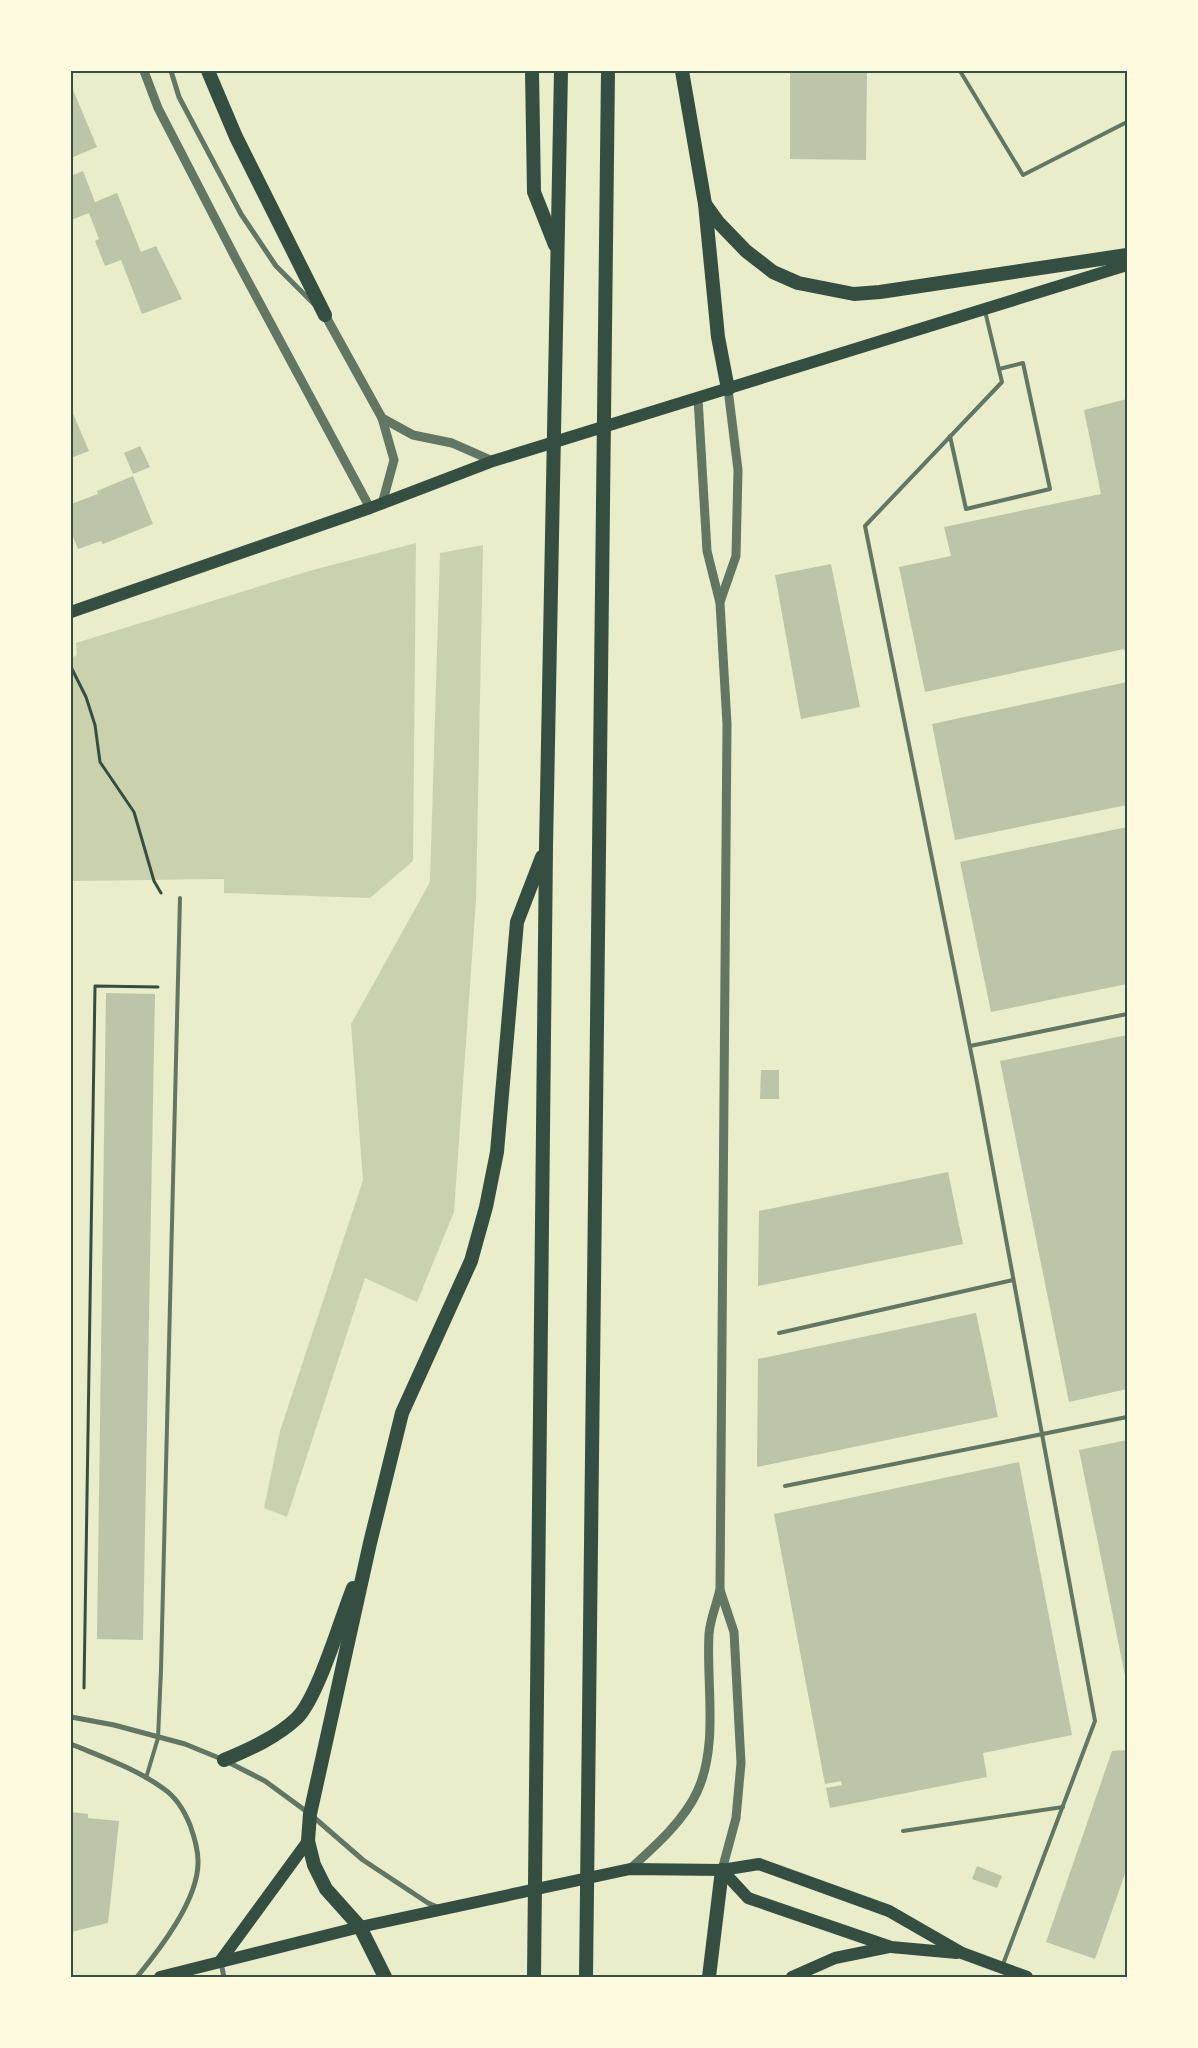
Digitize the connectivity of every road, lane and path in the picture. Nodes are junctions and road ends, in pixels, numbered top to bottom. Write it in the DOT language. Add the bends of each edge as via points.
graph roads {
  1 [pos="144,71"];
  2 [pos="171,71"];
  3 [pos="208,71"];
  4 [pos="532,71"];
  5 [pos="561,71"];
  6 [pos="608,71"];
  7 [pos="682,71"];
  8 [pos="960,71"];
  9 [pos="1127,122"];
  10 [pos="705,204"];
  11 [pos="557,250"];
  12 [pos="1126,264"];
  13 [pos="985,309"];
  14 [pos="325,315"];
  15 [pos="999,369"];
  16 [pos="728,389"];
  17 [pos="698,398"];
  18 [pos="382,418"];
  19 [pos="950,436"];
  20 [pos="493,461"];
  21 [pos="376,506"];
  22 [pos="720,603"];
  23 [pos="71,612"];
  24 [pos="71,666"];
  25 [pos="546,847"];
  26 [pos="180,898"];
  27 [pos="177,988"];
  28 [pos="1127,1014"];
  29 [pos="970,1046"];
  30 [pos="1014,1280"];
  31 [pos="779,1333"];
  32 [pos="1127,1418"];
  33 [pos="1042,1436"];
  34 [pos="785,1486"];
  35 [pos="370,1543"];
  36 [pos="720,1590"];
  37 [pos="84,1688"];
  38 [pos="71,1717"];
  39 [pos="158,1738"];
  40 [pos="71,1744"];
  41 [pos="224,1760"];
  42 [pos="146,1778"];
  43 [pos="1063,1807"];
  44 [pos="310,1814"];
  45 [pos="903,1830"];
  46 [pos="308,1841"];
  47 [pos="630,1869"];
  48 [pos="722,1870"];
  49 [pos="446,1910"];
  50 [pos="360,1927"];
  51 [pos="891,1947"];
  52 [pos="962,1953"];
  53 [pos="221,1960"];
  54 [pos="1002,1968"];
  55 [pos="137,1977"];
  56 [pos="160,1977"];
  57 [pos="224,1977"];
  58 [pos="385,1977"];
  59 [pos="534,1977"];
  60 [pos="586,1977"];
  61 [pos="709,1977"];
  62 [pos="792,1977"];
  63 [pos="1027,1977"];
  1 -- 21 [label="street" via="158,108 231,251"];
  2 -- 14 [label="street" via="178,97 241,214 276,266"];
  3 -- 14 [label="highway" via="236,137"];
  4 -- 11 [label="highway" via="534,192"];
  5 -- 11 [label="highway"];
  6 -- 60 [label="highway"];
  7 -- 10 [label="highway"];
  8 -- 9 [label="lane" via="1024,175"];
  10 -- 12 [label="highway" via="746,251 773,272 798,283 854,294"];
  10 -- 16 [label="highway" via="718,337"];
  11 -- 25 [label="highway"];
  12 -- 13 [label="main road"];
  13 -- 15 [label="lane"];
  13 -- 16 [label="main road"];
  14 -- 18 [label="street"];
  15 -- 19 [label="lane" via="1002,382"];
  15 -- 19 [label="lane" via="1023,363 1050,489 966,509"];
  16 -- 17 [label="main road"];
  16 -- 22 [label="street" via="738,470 736,556"];
  17 -- 20 [label="main road"];
  17 -- 22 [label="street" via="707,551"];
  18 -- 20 [label="street" via="413,435 452,443"];
  18 -- 21 [label="street" via="394,460"];
  19 -- 29 [label="lane" via="866,526"];
  20 -- 21 [label="main road"];
  21 -- 23 [label="main road"];
  22 -- 36 [label="street" via="727,724"];
  24 -- 26 [label="path" via="95,725 100,762 134,812 158,891 164,896"];
  25 -- 35 [label="highway" via="517,922 498,1152 486,1207 472,1262 402,1414"];
  25 -- 59 [label="highway"];
  26 -- 27 [label="lane"];
  27 -- 37 [label="path" via="95,986"];
  27 -- 39 [label="lane"];
  28 -- 29 [label="lane"];
  29 -- 30 [label="lane"];
  30 -- 31 [label="lane"];
  30 -- 33 [label="lane"];
  32 -- 33 [label="lane"];
  33 -- 34 [label="lane"];
  33 -- 43 [label="lane" via="1095,1722"];
  35 -- 41 [label="highway" via="314,1691 298,1716 276,1735"];
  35 -- 44 [label="highway"];
  36 -- 47 [label="street" via="709,1632 710,1749 703,1777 688,1806"];
  36 -- 48 [label="street" via="734,1632 741,1763 736,1818"];
  38 -- 39 [label="street"];
  39 -- 41 [label="street" via="185,1744"];
  39 -- 42 [label="lane"];
  40 -- 42 [label="street"];
  41 -- 44 [label="street" via="266,1781"];
  42 -- 55 [label="street" via="183,1807 194,1835 199,1862 182,1913"];
  43 -- 45 [label="lane"];
  43 -- 54 [label="lane"];
  44 -- 46 [label="highway"];
  44 -- 49 [label="street" via="363,1860 428,1903"];
  46 -- 50 [label="highway" via="314,1865 326,1889"];
  46 -- 53 [label="main road"];
  47 -- 48 [label="main road"];
  47 -- 49 [label="main road"];
  48 -- 51 [label="main road" via="748,1898"];
  48 -- 52 [label="main road" via="759,1864 791,1874 889,1911"];
  48 -- 61 [label="highway"];
  49 -- 50 [label="main road"];
  50 -- 53 [label="main road"];
  50 -- 58 [label="highway"];
  51 -- 52 [label="main road"];
  51 -- 62 [label="main road" via="835,1958"];
  52 -- 54 [label="main road"];
  53 -- 56 [label="main road"];
  53 -- 57 [label="street"];
  54 -- 63 [label="main road"];
}
